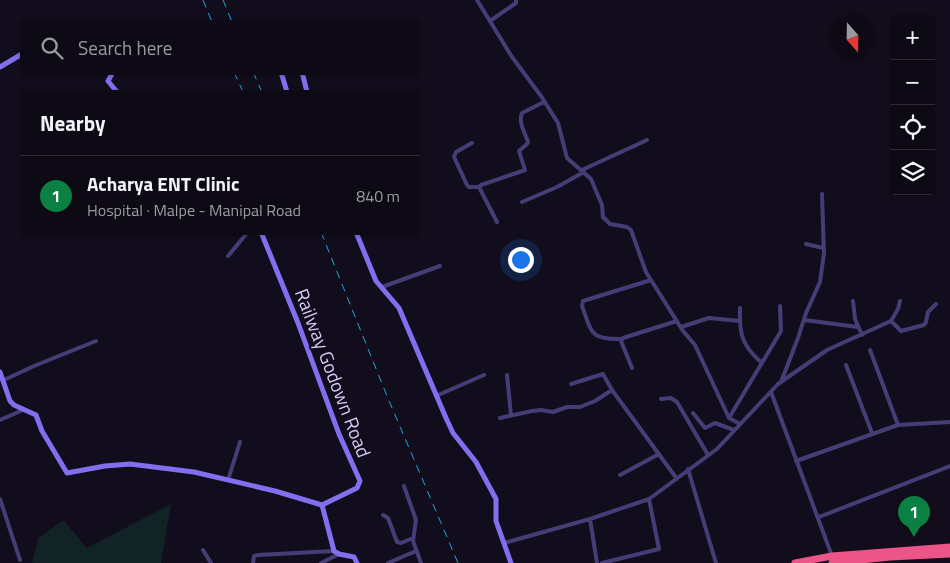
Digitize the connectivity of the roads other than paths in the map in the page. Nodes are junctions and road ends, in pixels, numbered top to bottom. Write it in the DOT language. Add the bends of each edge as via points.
graph roads {
  1 [pos="477,0"];
  2 [pos="516,0"];
  3 [pos="490,21"];
  4 [pos="20,55"];
  5 [pos="0,67"];
  6 [pos="112,75"];
  7 [pos="282,75"];
  8 [pos="303,75"];
  9 [pos="115,90"];
  10 [pos="286,90"];
  11 [pos="306,90"];
  12 [pos="544,102"];
  13 [pos="647,140"];
  14 [pos="472,143"];
  15 [pos="583,171"];
  16 [pos="479,187"];
  17 [pos="822,194"];
  18 [pos="522,202"];
  19 [pos="496,222"];
  20 [pos="246,235"];
  21 [pos="262,235"];
  22 [pos="357,235"];
  23 [pos="806,244"];
  24 [pos="823,248"];
  25 [pos="228,256"];
  26 [pos="440,266"];
  27 [pos="651,280"];
  28 [pos="382,288"];
  29 [pos="852,301"];
  30 [pos="900,301"];
  31 [pos="936,304"];
  32 [pos="780,306"];
  33 [pos="740,308"];
  34 [pos="804,320"];
  35 [pos="891,320"];
  36 [pos="677,321"];
  37 [pos="740,321"];
  38 [pos="858,326"];
  39 [pos="681,327"];
  40 [pos="862,335"];
  41 [pos="622,339"];
  42 [pos="96,341"];
  43 [pos="870,350"];
  44 [pos="762,362"];
  45 [pos="846,365"];
  46 [pos="632,368"];
  47 [pos="0,373"];
  48 [pos="484,375"];
  49 [pos="507,375"];
  50 [pos="4,380"];
  51 [pos="780,382"];
  52 [pos="572,384"];
  53 [pos="612,390"];
  54 [pos="771,392"];
  55 [pos="436,396"];
  56 [pos="661,399"];
  57 [pos="23,410"];
  58 [pos="693,413"];
  59 [pos="511,415"];
  60 [pos="500,418"];
  61 [pos="729,418"];
  62 [pos="0,420"];
  63 [pos="950,422"];
  64 [pos="740,424"];
  65 [pos="898,425"];
  66 [pos="734,430"];
  67 [pos="872,433"];
  68 [pos="240,442"];
  69 [pos="659,454"];
  70 [pos="708,455"];
  71 [pos="796,461"];
  72 [pos="950,466"];
  73 [pos="688,469"];
  74 [pos="620,475"];
  75 [pos="677,479"];
  76 [pos="228,480"];
  77 [pos="404,486"];
  78 [pos="0,499"];
  79 [pos="649,499"];
  80 [pos="322,505"];
  81 [pos="383,515"];
  82 [pos="819,517"];
  83 [pos="590,518"];
  84 [pos="414,538"];
  85 [pos="504,543"];
  86 [pos="950,547"];
  87 [pos="203,550"];
  88 [pos="416,551"];
  89 [pos="337,553"];
  90 [pos="950,554"];
  91 [pos="832,559"];
  92 [pos="20,560"];
  93 [pos="891,560"];
  94 [pos="212,563"];
  95 [pos="253,563"];
  96 [pos="321,563"];
  97 [pos="357,563"];
  98 [pos="388,563"];
  99 [pos="421,563"];
  100 [pos="511,563"];
  101 [pos="597,563"];
  102 [pos="602,563"];
  103 [pos="716,563"];
  104 [pos="795,563"];
  1 -- 3 [label="street"];
  2 -- 3 [label="street"];
  3 -- 12 [label="street"];
  4 -- 5 [label="street"];
  6 -- 9 [label="street" via="108,81"];
  7 -- 10 [label="street"];
  8 -- 11 [label="street"];
  12 -- 15 [label="street" via="558,123 567,158"];
  12 -- 16 [label="street" via="520,116 528,142 520,151 525,170"];
  13 -- 15 [label="street"];
  14 -- 16 [label="street" via="456,152 454,157 467,185"];
  15 -- 18 [label="street"];
  15 -- 27 [label="street" via="591,179 602,205 603,217 610,224 631,230"];
  16 -- 19 [label="street"];
  17 -- 24 [label="street"];
  20 -- 25 [label="street"];
  21 -- 80 [label="street, Railway Godown Road" via="360,481 357,488"];
  22 -- 28 [label="street"];
  23 -- 24 [label="street"];
  24 -- 34 [label="street" via="820,282"];
  26 -- 28 [label="street"];
  27 -- 36 [label="street"];
  27 -- 41 [label="street" via="583,302 592,332 602,339"];
  28 -- 55 [label="street" via="400,308"];
  29 -- 38 [label="street"];
  30 -- 35 [label="street"];
  31 -- 35 [label="street" via="928,312 924,325 901,331"];
  32 -- 44 [label="street" via="781,331"];
  33 -- 37 [label="street"];
  34 -- 38 [label="street"];
  34 -- 51 [label="street"];
  35 -- 40 [label="street"];
  36 -- 39 [label="street"];
  36 -- 41 [label="street"];
  37 -- 39 [label="street" via="709,318"];
  37 -- 44 [label="street" via="744,344"];
  38 -- 40 [label="street"];
  39 -- 61 [label="street" via="695,345"];
  40 -- 51 [label="street" via="826,350"];
  41 -- 46 [label="street"];
  42 -- 50 [label="street"];
  43 -- 65 [label="street"];
  44 -- 61 [label="street"];
  45 -- 67 [label="street"];
  47 -- 50 [label="street"];
  48 -- 55 [label="street"];
  49 -- 59 [label="street"];
  50 -- 57 [label="street" via="10,401"];
  51 -- 54 [label="street"];
  52 -- 53 [label="street" via="603,374"];
  53 -- 59 [label="street" via="580,407"];
  53 -- 69 [label="street"];
  54 -- 64 [label="street"];
  54 -- 71 [label="street"];
  55 -- 85 [label="street" via="453,433 476,462 496,499 496,521"];
  56 -- 70 [label="street" via="670,398 676,402"];
  57 -- 62 [label="street"];
  57 -- 76 [label="street" via="36,415 67,473 130,464"];
  58 -- 66 [label="street" via="705,428 715,423"];
  59 -- 60 [label="street"];
  61 -- 64 [label="street"];
  63 -- 65 [label="street"];
  64 -- 66 [label="street"];
  65 -- 67 [label="street"];
  66 -- 70 [label="street"];
  67 -- 71 [label="street"];
  68 -- 76 [label="street"];
  69 -- 74 [label="street"];
  69 -- 75 [label="street"];
  70 -- 73 [label="street"];
  71 -- 82 [label="street"];
  72 -- 82 [label="street"];
  73 -- 75 [label="street"];
  73 -- 103 [label="street"];
  75 -- 79 [label="street"];
  76 -- 80 [label="street"];
  77 -- 84 [label="street" via="417,524"];
  78 -- 92 [label="street"];
  79 -- 83 [label="street"];
  79 -- 102 [label="street" via="660,549"];
  80 -- 89 [label="street"];
  81 -- 84 [label="street" via="388,518 397,542"];
  82 -- 91 [label="street"];
  83 -- 85 [label="street"];
  83 -- 101 [label="street"];
  84 -- 88 [label="street"];
  85 -- 100 [label="street"];
  86 -- 91 [label="highway"];
  87 -- 94 [label="street"];
  88 -- 98 [label="street"];
  88 -- 99 [label="street"];
  89 -- 95 [label="street" via="258,555 254,556"];
  89 -- 96 [label="street"];
  89 -- 97 [label="street" via="354,557"];
  90 -- 93 [label="highway"];
  91 -- 93 [label="highway"];
  91 -- 104 [label="highway"];
}
